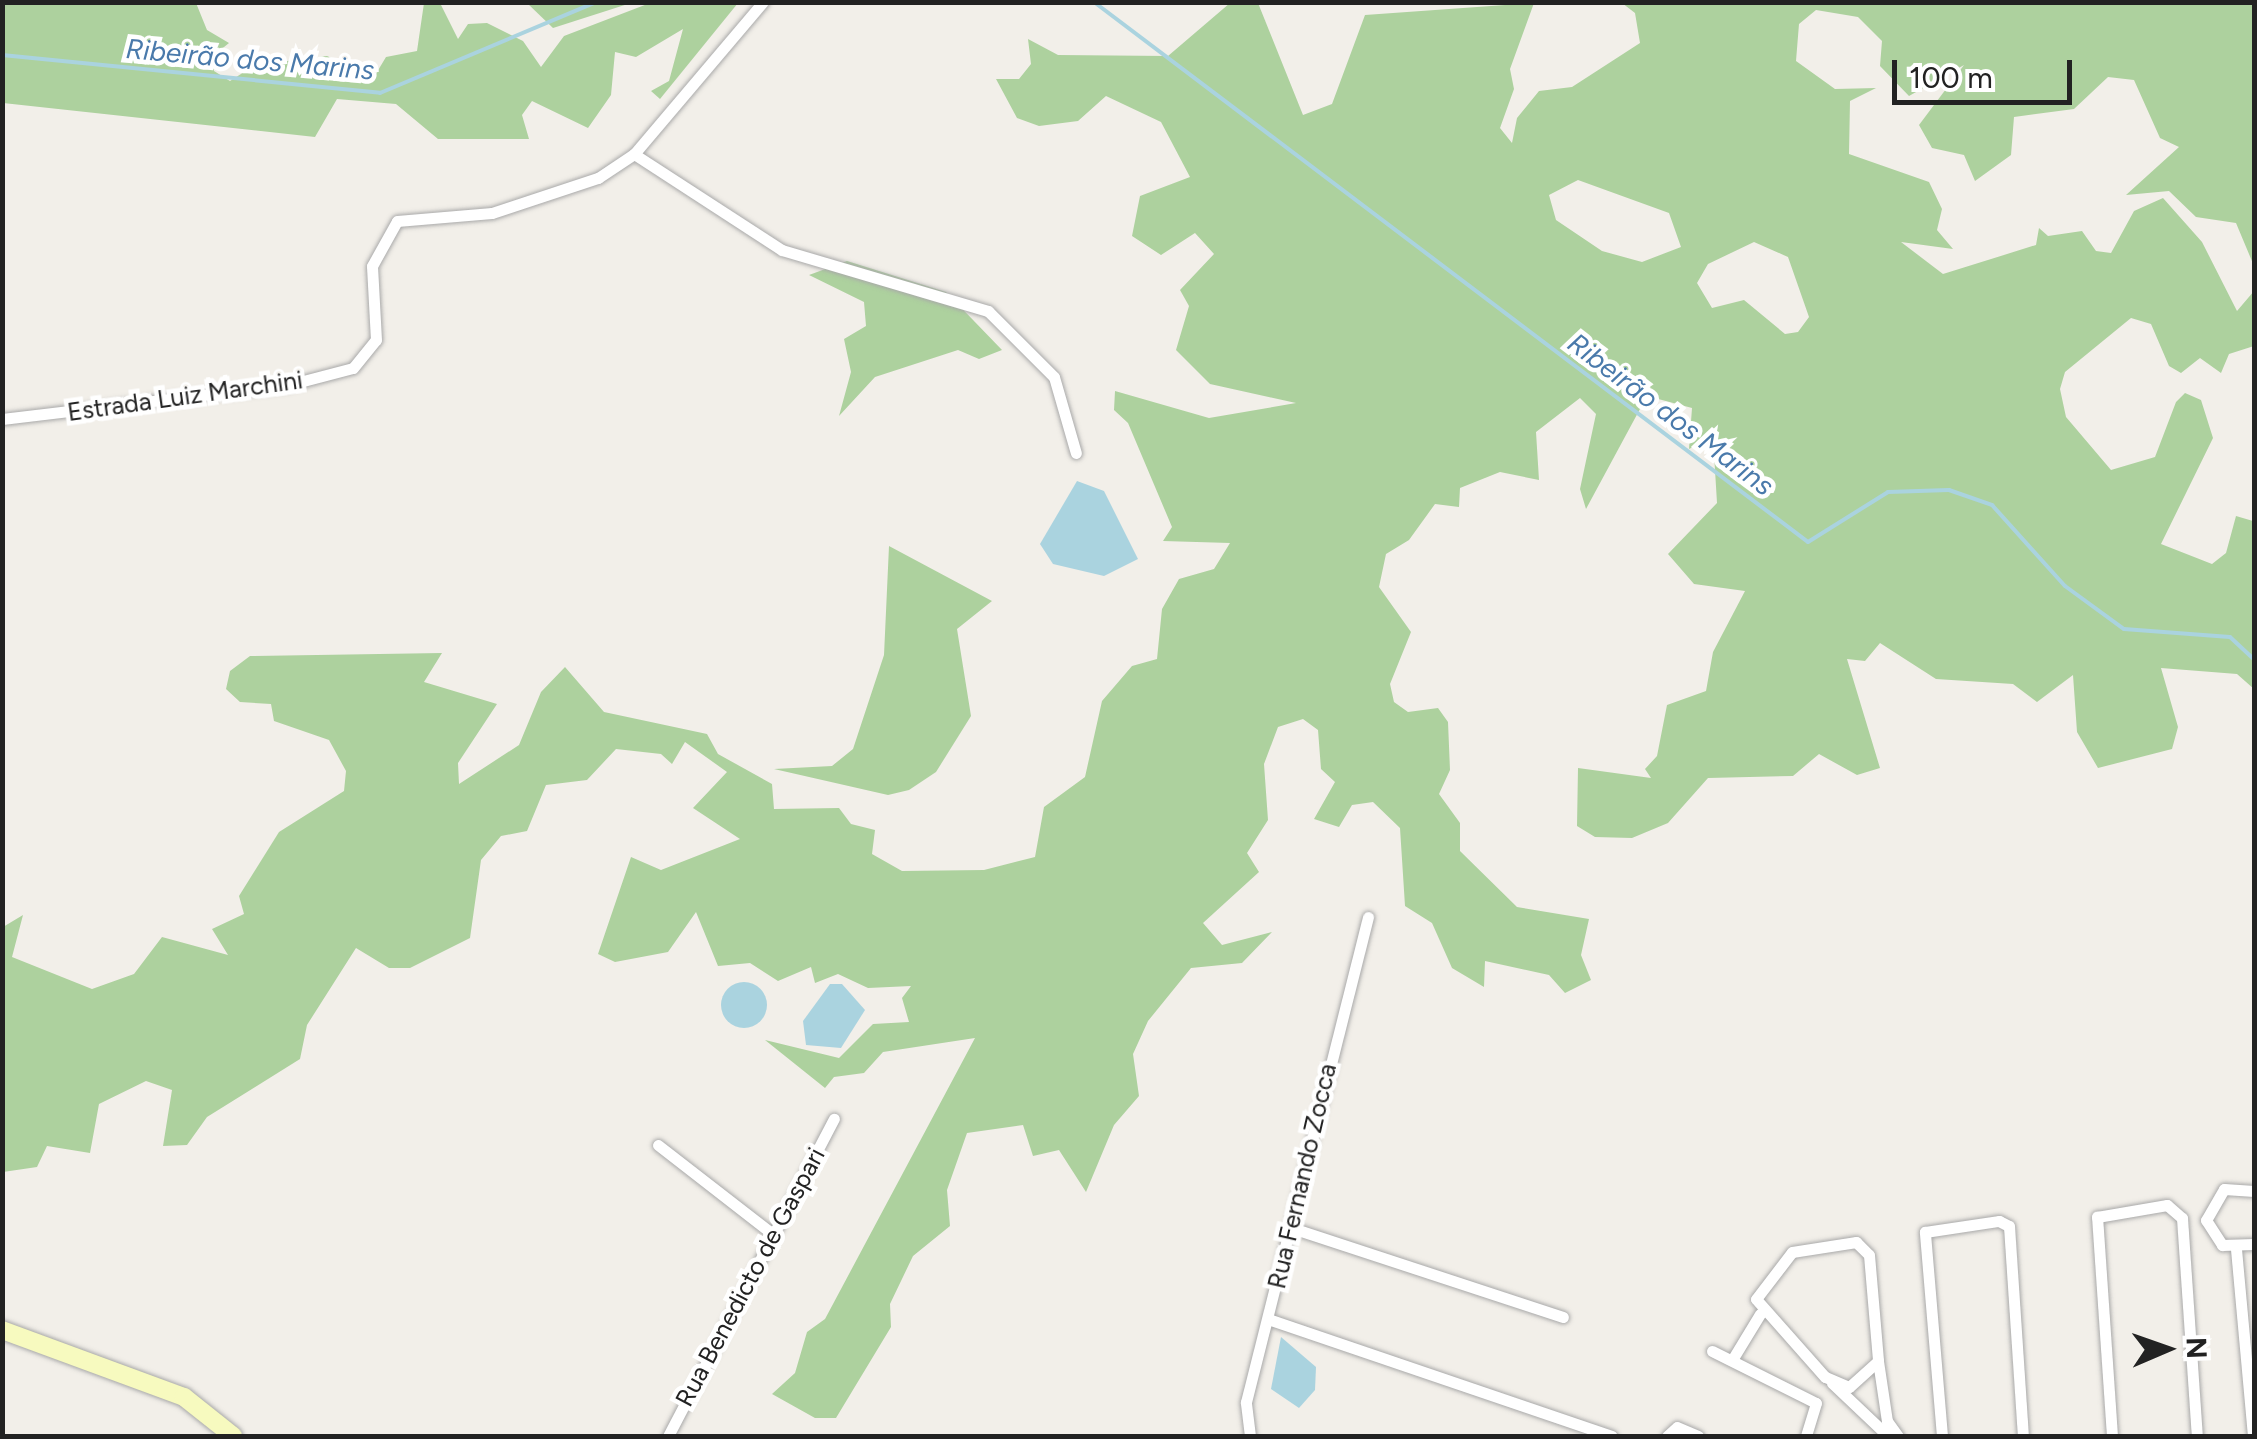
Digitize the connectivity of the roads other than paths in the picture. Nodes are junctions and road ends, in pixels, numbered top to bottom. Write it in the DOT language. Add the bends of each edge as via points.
graph roads {
  1 [pos="762,2"];
  2 [pos="634,154"];
  3 [pos="2,419"];
  4 [pos="1076,453"];
  5 [pos="1368,917"];
  6 [pos="834,1119"];
  7 [pos="658,1146"];
  8 [pos="2254,1191"];
  9 [pos="1295,1229"];
  10 [pos="770,1232"];
  11 [pos="2254,1244"];
  12 [pos="2236,1249"];
  13 [pos="1760,1314"];
  14 [pos="1563,1317"];
  15 [pos="1268,1319"];
  16 [pos="2249,1319"];
  17 [pos="2,1330"];
  18 [pos="1712,1350"];
  19 [pos="1732,1360"];
  20 [pos="1878,1361"];
  21 [pos="1832,1383"];
  22 [pos="2252,1399"];
  23 [pos="234,1436"];
  24 [pos="668,1436"];
  25 [pos="1250,1436"];
  26 [pos="1612,1436"];
  27 [pos="1667,1436"];
  28 [pos="1698,1436"];
  29 [pos="1806,1436"];
  30 [pos="1888,1436"];
  31 [pos="1898,1436"];
  32 [pos="1942,1436"];
  33 [pos="2023,1436"];
  34 [pos="2112,1436"];
  35 [pos="2197,1436"];
  36 [pos="2254,1436"];
  1 -- 2 [label="street, Estrada Luiz Marchini"];
  2 -- 3 [label="street, Estrada Luiz Marchini" via="546,198 397,221 372,266 376,340 353,368 288,386"];
  2 -- 4 [label="street" via="782,250 988,311 1054,376"];
  5 -- 9 [label="street, Rua Fernando Zocca" via="1333,1034"];
  6 -- 10 [label="street, Rua Benedicto de Gaspari"];
  7 -- 10 [label="street"];
  8 -- 12 [label="street" via="2231,1186 2208,1205 2211,1235"];
  9 -- 14 [label="street"];
  9 -- 15 [label="street, Rua Fernando Zocca"];
  10 -- 24 [label="street, Rua Benedicto de Gaspari"];
  11 -- 12 [label="street"];
  12 -- 16 [label="street"];
  13 -- 19 [label="street"];
  13 -- 20 [label="street" via="1758,1295 1787,1256 1856,1242 1868,1255"];
  13 -- 21 [label="street"];
  15 -- 25 [label="street, Rua Fernando Zocca" via="1246,1402"];
  15 -- 26 [label="street"];
  16 -- 22 [label="street"];
  17 -- 23 [label="main road" via="184,1398"];
  18 -- 19 [label="street"];
  19 -- 29 [label="street" via="1816,1403"];
  20 -- 21 [label="street" via="1858,1385"];
  20 -- 31 [label="street" via="1887,1422"];
  21 -- 30 [label="street"];
  22 -- 36 [label="street"];
  27 -- 28 [label="street" via="1677,1427"];
  32 -- 33 [label="street" via="1925,1232 1999,1221 2009,1226"];
  34 -- 35 [label="street" via="2097,1217 2167,1204 2182,1218"];
}
